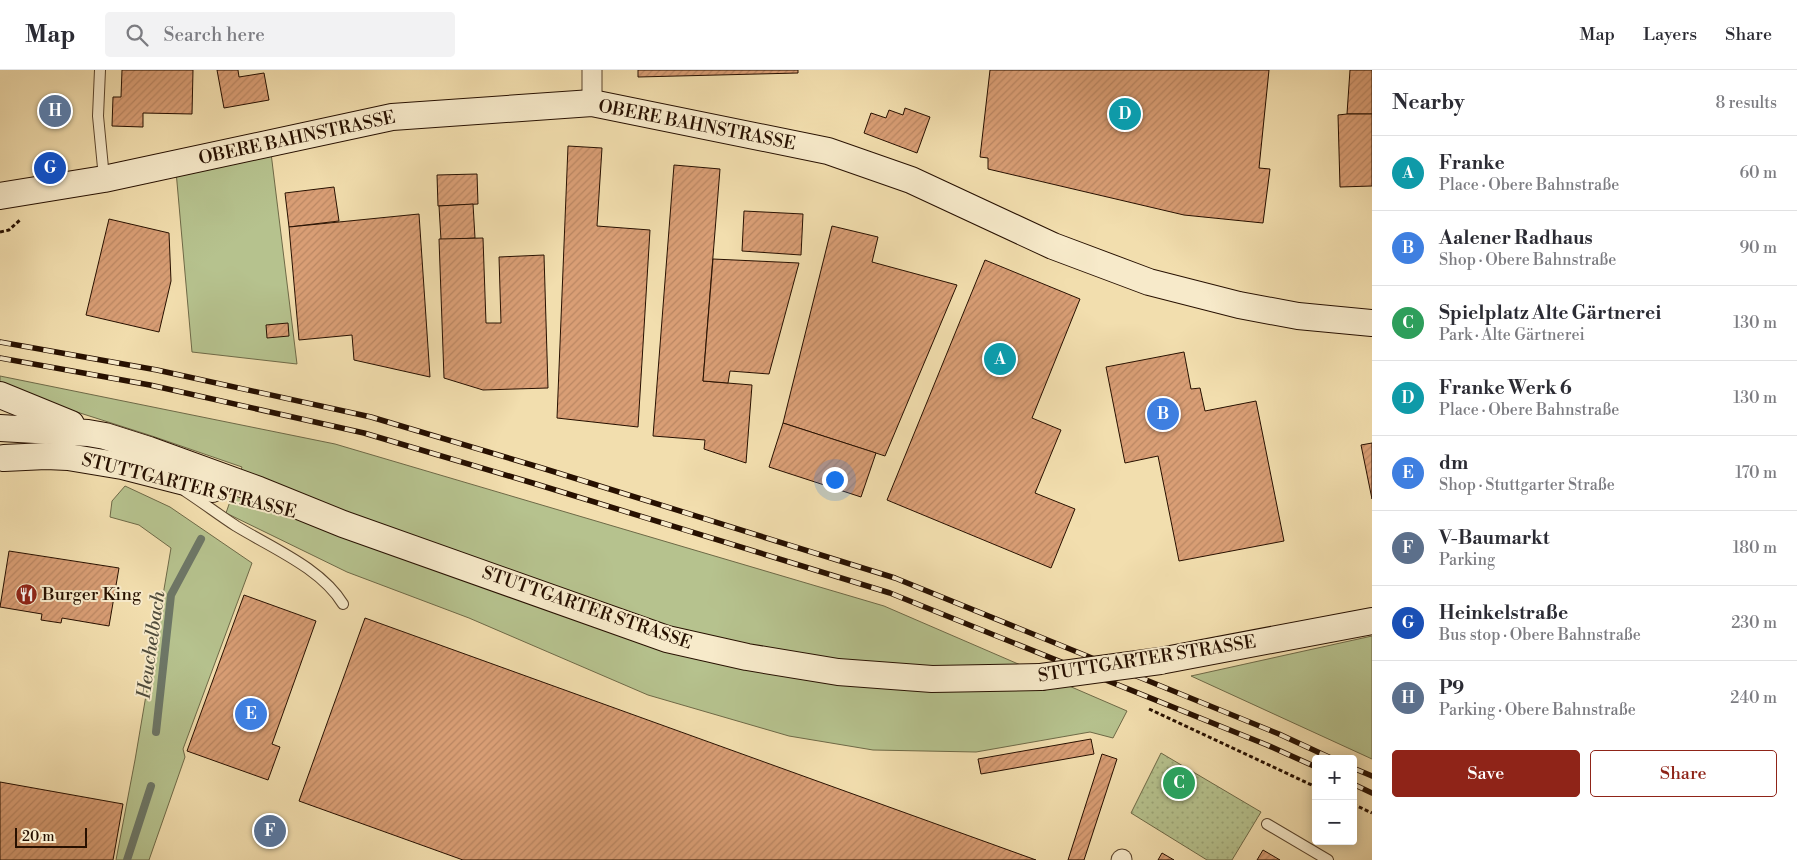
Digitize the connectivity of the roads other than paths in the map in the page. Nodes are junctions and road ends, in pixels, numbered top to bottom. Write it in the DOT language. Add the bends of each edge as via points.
graph roads {
  1 [pos="100,70"];
  2 [pos="592,70"];
  3 [pos="592,103"];
  4 [pos="104,179"];
  5 [pos="0,196"];
  6 [pos="1372,323"];
  7 [pos="0,395"];
  8 [pos="0,428"];
  9 [pos="104,436"];
  10 [pos="1,457"];
  11 [pos="164,476"];
  12 [pos="343,524"];
  13 [pos="343,604"];
  14 [pos="1372,621"];
  15 [pos="1267,824"];
  16 [pos="1328,860"];
  1 -- 4 [label="lane" via="98,116"];
  2 -- 3 [label="street"];
  3 -- 4 [label="main road, OBERE BAHNSTRASSE" via="392,117"];
  3 -- 6 [label="main road, OBERE BAHNSTRASSE" via="828,151 911,180 1053,246 1149,282 1298,316"];
  4 -- 5 [label="main road, OBERE BAHNSTRASSE"];
  7 -- 9 [label="main road"];
  8 -- 9 [label="main road, STUTTGARTER STRASSE"];
  9 -- 12 [label="main road, STUTTGARTER STRASSE" via="167,456"];
  10 -- 11 [label="main road, STUTTGARTER STRASSE" via="68,457"];
  11 -- 12 [label="main road, STUTTGARTER STRASSE"];
  11 -- 13 [label="lane" via="234,525 318,574"];
  12 -- 14 [label="main road, STUTTGARTER STRASSE, bridge" via="667,639 747,657 838,672 932,679 1041,677 1160,660"];
  15 -- 16 [label="lane"];
}
